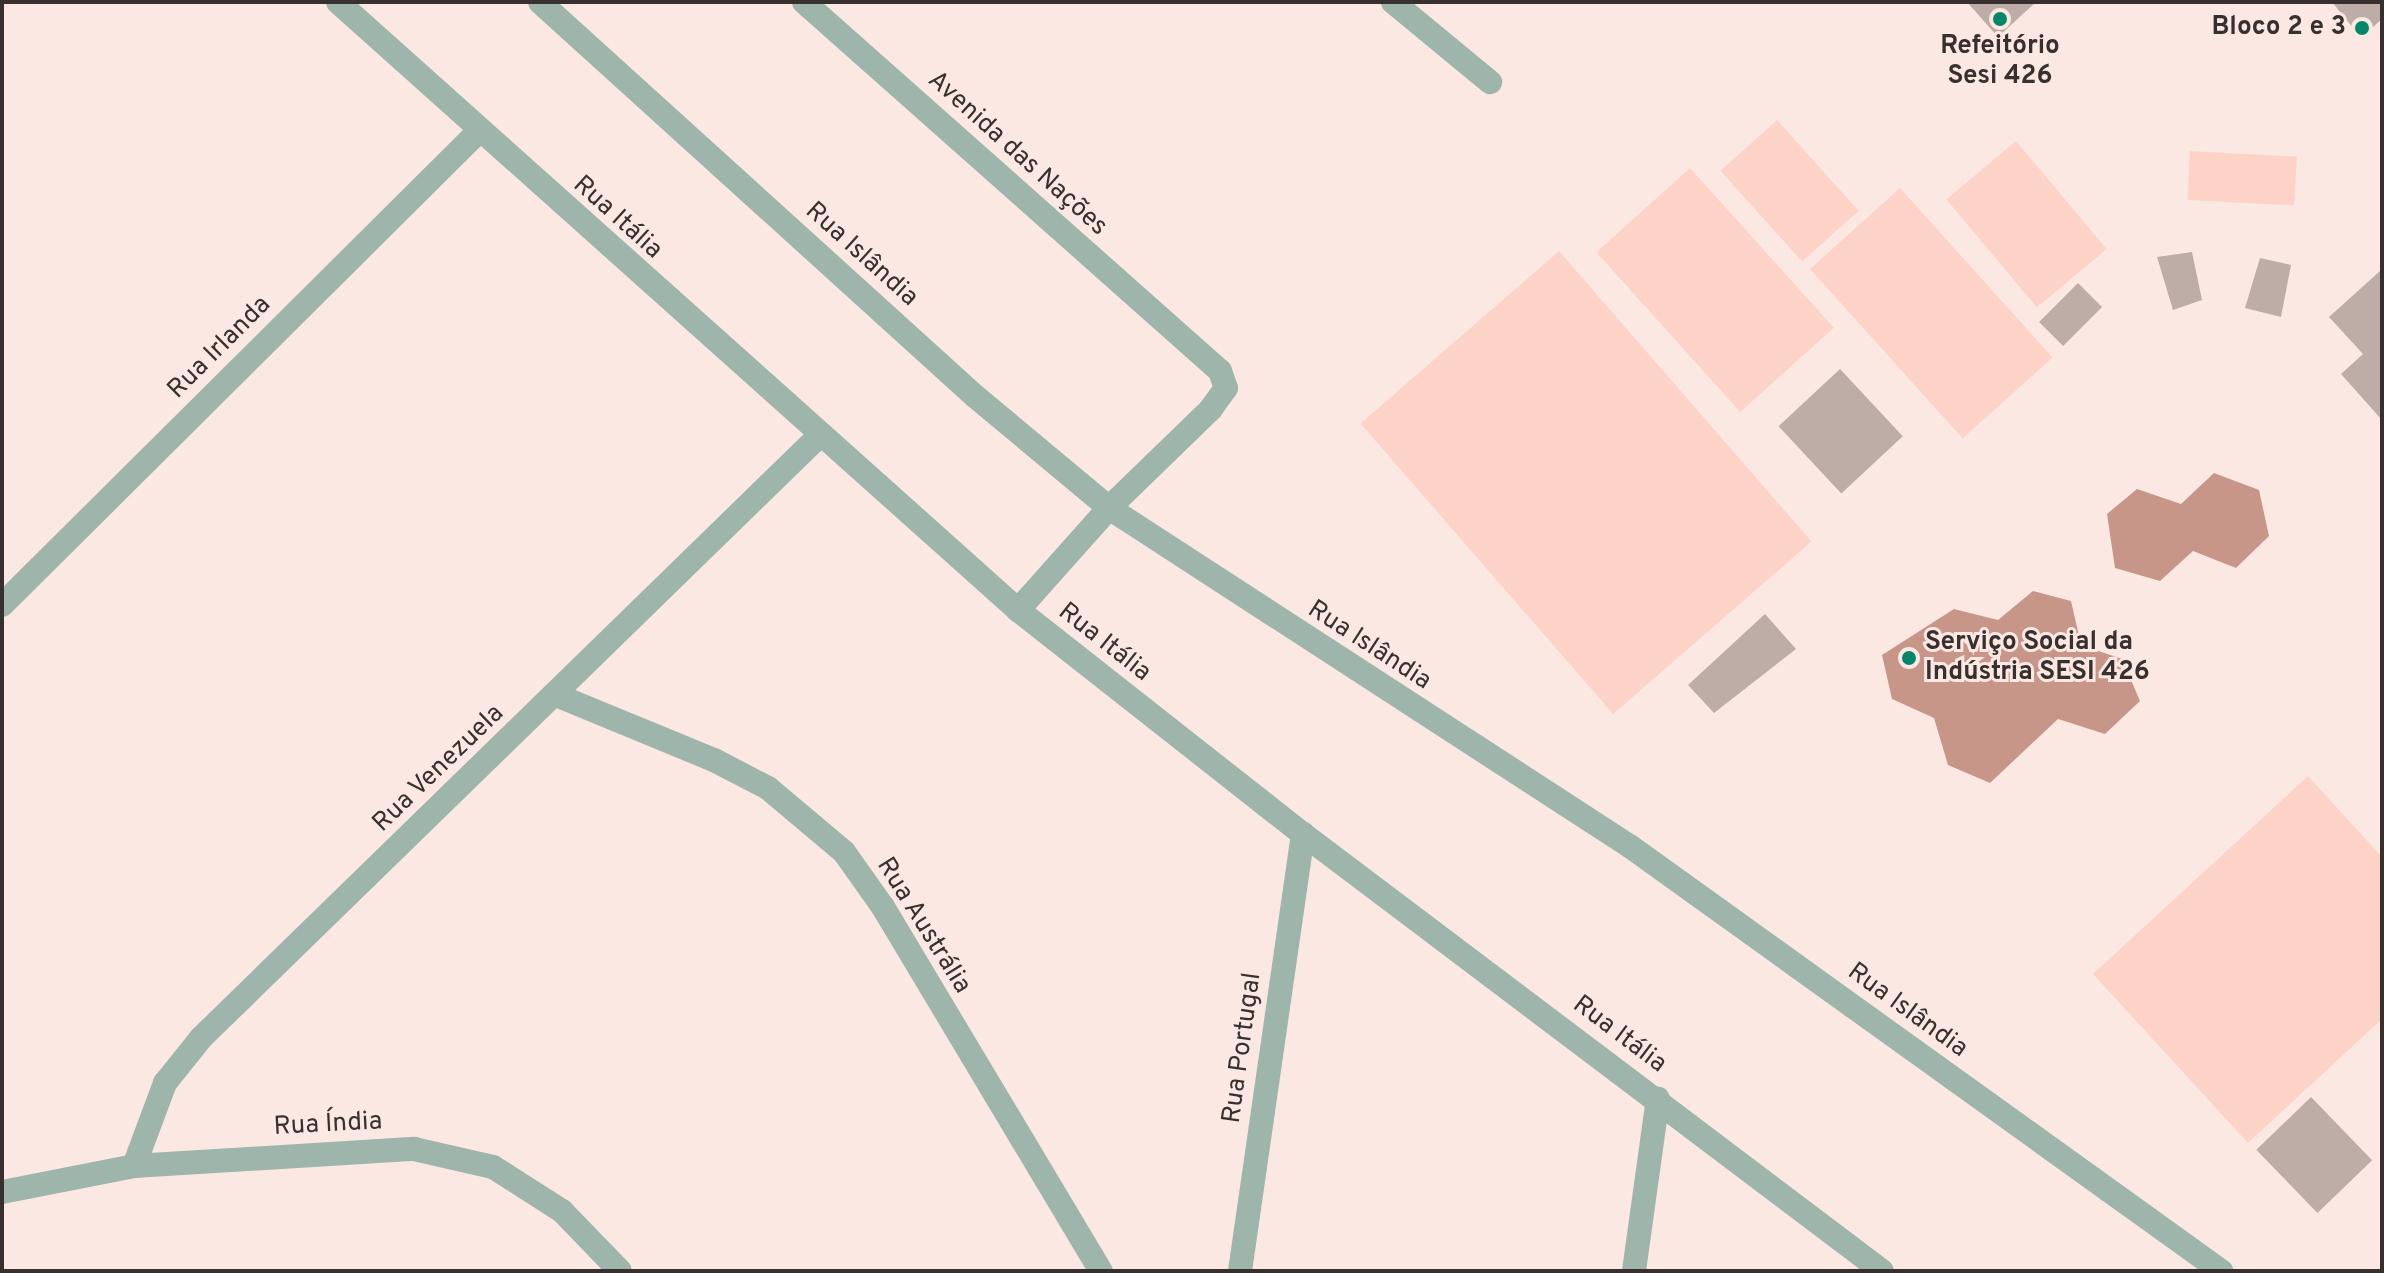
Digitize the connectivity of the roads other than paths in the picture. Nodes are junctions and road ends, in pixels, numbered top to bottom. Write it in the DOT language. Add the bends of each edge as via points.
graph roads {
  1 [pos="338,2"];
  2 [pos="540,2"];
  3 [pos="804,2"];
  4 [pos="1393,2"];
  5 [pos="1490,82"];
  6 [pos="478,132"];
  7 [pos="819,436"];
  8 [pos="1109,508"];
  9 [pos="2,605"];
  10 [pos="1018,610"];
  11 [pos="556,695"];
  12 [pos="1303,834"];
  13 [pos="1658,1099"];
  14 [pos="134,1166"];
  15 [pos="2,1192"];
  16 [pos="620,1271"];
  17 [pos="1101,1271"];
  18 [pos="1240,1271"];
  19 [pos="1634,1271"];
  20 [pos="1882,1271"];
  21 [pos="2221,1271"];
  1 -- 6 [label="street, Rua Itália"];
  2 -- 8 [label="street, Rua Islândia" via="976,397"];
  3 -- 8 [label="street, Avenida das Nações" via="1220,371 1226,388"];
  4 -- 5 [label="street"];
  6 -- 7 [label="street, Rua Itália"];
  6 -- 9 [label="street, Rua Irlanda"];
  7 -- 10 [label="street, Rua Itália"];
  7 -- 11 [label="street, Rua Venezuela"];
  8 -- 10 [label="street"];
  8 -- 21 [label="street, Rua Islândia" via="1631,847"];
  10 -- 12 [label="street, Rua Itália"];
  11 -- 14 [label="street, Rua Venezuela" via="201,1038 165,1083"];
  11 -- 17 [label="street, Rua Austrália" via="768,788 844,852 883,907"];
  12 -- 13 [label="street, Rua Itália"];
  12 -- 18 [label="street, Rua Portugal"];
  13 -- 19 [label="street"];
  13 -- 20 [label="street, Rua Itália"];
  14 -- 15 [label="street, Rua Índia"];
  14 -- 16 [label="street, Rua Índia" via="414,1149 493,1167 562,1211"];
}
